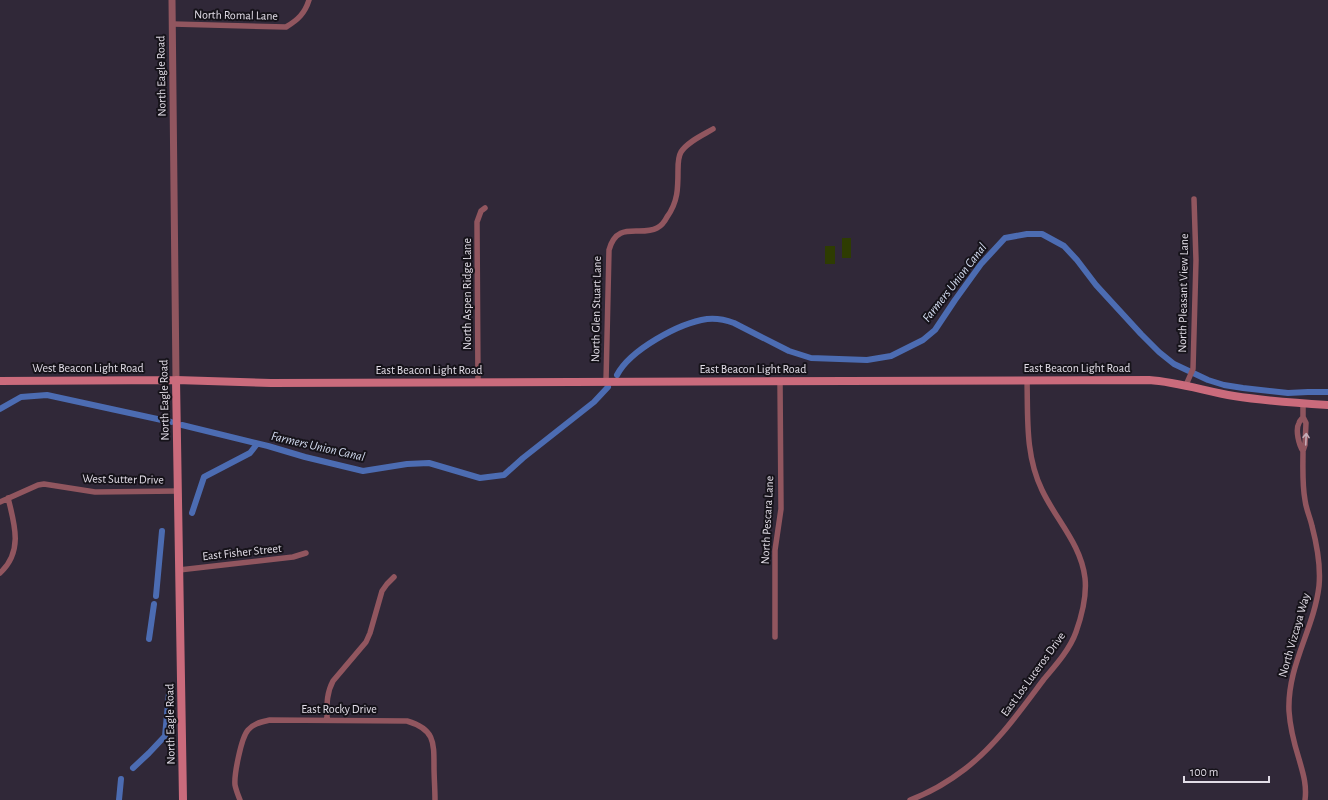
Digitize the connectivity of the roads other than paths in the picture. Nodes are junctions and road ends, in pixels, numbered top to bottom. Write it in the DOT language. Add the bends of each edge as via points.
graph roads {
  1 [pos="172,0"];
  2 [pos="309,0"];
  3 [pos="172,24"];
  4 [pos="713,130"];
  5 [pos="1194,199"];
  6 [pos="485,208"];
  7 [pos="176,380"];
  8 [pos="1027,380"];
  9 [pos="0,381"];
  10 [pos="780,381"];
  11 [pos="478,382"];
  12 [pos="606,382"];
  13 [pos="1186,386"];
  14 [pos="1303,403"];
  15 [pos="1328,405"];
  16 [pos="178,491"];
  17 [pos="8,498"];
  18 [pos="0,502"];
  19 [pos="306,552"];
  20 [pos="179,570"];
  21 [pos="0,573"];
  22 [pos="394,578"];
  23 [pos="775,637"];
  24 [pos="327,720"];
  25 [pos="183,800"];
  26 [pos="240,800"];
  27 [pos="435,800"];
  28 [pos="910,800"];
  29 [pos="1305,800"];
  1 -- 3 [label="street, North Eagle Road"];
  2 -- 3 [label="street, North Romal Lane" via="307,9 298,20 286,27"];
  3 -- 7 [label="street, North Eagle Road"];
  4 -- 12 [label="street, North Glen Stuart Lane" via="689,144 681,152 678,161 676,201 666,219 650,230 627,231 614,237 610,243"];
  5 -- 13 [label="street, North Pleasant View Lane" via="1196,260 1192,372"];
  6 -- 11 [label="street, North Aspen Ridge Lane" via="477,222"];
  7 -- 9 [label="main road, West Beacon Light Road"];
  7 -- 11 [label="main road, East Beacon Light Road" via="271,383"];
  7 -- 16 [label="main road, North Eagle Road"];
  8 -- 10 [label="main road, East Beacon Light Road"];
  8 -- 13 [label="main road, East Beacon Light Road" via="1149,380"];
  8 -- 28 [label="street, East Los Luceros Drive" via="1032,461 1041,489 1077,549 1085,579 1082,612 1076,633 1063,655 1000,737 964,770 943,784"];
  10 -- 12 [label="main road, East Beacon Light Road"];
  10 -- 23 [label="street, North Pescara Lane" via="781,509 775,550"];
  11 -- 12 [label="main road, East Beacon Light Road"];
  13 -- 14 [label="main road, East Beacon Light Road" via="1233,396"];
  14 -- 15 [label="main road, East Beacon Light Road"];
  14 -- 29 [label="street, North Vizcaya Way" via="1303,417 1298,423 1298,438 1303,451 1305,500 1319,558 1319,585 1309,630 1295,664 1289,711 1293,737 1306,782"];
  16 -- 17 [label="street, West Sutter Drive" via="95,492 44,484"];
  16 -- 20 [label="main road, North Eagle Road"];
  17 -- 18 [label="street, West Sutter Drive"];
  17 -- 21 [label="street" via="16,530 16,543 10,561"];
  19 -- 20 [label="street, East Fisher Street" via="293,557"];
  20 -- 25 [label="main road, North Eagle Road"];
  22 -- 24 [label="street" via="382,591 369,637 329,688"];
  24 -- 26 [label="street, East Rocky Drive" via="270,720 260,722 248,730 242,739 235,776"];
  24 -- 27 [label="street, East Rocky Drive" via="407,721 424,728 434,744"];
}
